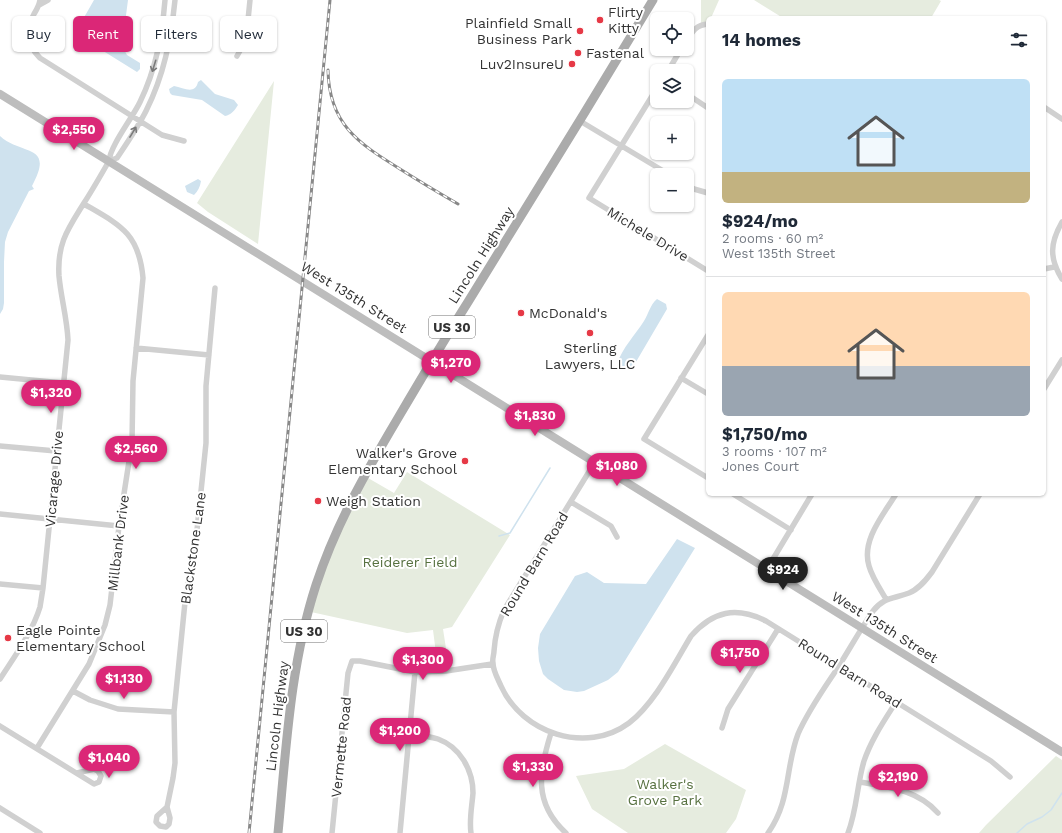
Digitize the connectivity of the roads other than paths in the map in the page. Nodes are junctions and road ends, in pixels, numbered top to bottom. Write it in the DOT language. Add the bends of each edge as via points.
graph roads {
  1 [pos="48,0"];
  2 [pos="165,0"];
  3 [pos="175,0"];
  4 [pos="250,0"];
  5 [pos="653,0"];
  6 [pos="40,3"];
  7 [pos="164,16"];
  8 [pos="173,16"];
  9 [pos="706,24"];
  10 [pos="694,28"];
  11 [pos="158,52"];
  12 [pos="167,52"];
  13 [pos="237,56"];
  14 [pos="150,80"];
  15 [pos="158,83"];
  16 [pos="0,94"];
  17 [pos="694,99"];
  18 [pos="650,100"];
  19 [pos="706,107"];
  20 [pos="1046,108"];
  21 [pos="133,116"];
  22 [pos="1062,119"];
  23 [pos="141,121"];
  24 [pos="580,121"];
  25 [pos="184,141"];
  26 [pos="622,146"];
  27 [pos="109,161"];
  28 [pos="658,168"];
  29 [pos="694,189"];
  30 [pos="706,192"];
  31 [pos="84,204"];
  32 [pos="1062,222"];
  33 [pos="1054,266"];
  34 [pos="1046,268"];
  35 [pos="706,270"];
  36 [pos="1062,279"];
  37 [pos="215,288"];
  38 [pos="706,338"];
  39 [pos="136,348"];
  40 [pos="209,355"];
  41 [pos="1062,360"];
  42 [pos="432,361"];
  43 [pos="0,377"];
  44 [pos="681,378"];
  45 [pos="63,383"];
  46 [pos="1046,386"];
  47 [pos="706,393"];
  48 [pos="0,446"];
  49 [pos="56,451"];
  50 [pos="595,462"];
  51 [pos="706,477"];
  52 [pos="736,496"];
  53 [pos="811,496"];
  54 [pos="895,496"];
  55 [pos="979,496"];
  56 [pos="571,502"];
  57 [pos="0,514"];
  58 [pos="50,519"];
  59 [pos="119,526"];
  60 [pos="791,530"];
  61 [pos="617,537"];
  62 [pos="767,569"];
  63 [pos="0,584"];
  64 [pos="43,588"];
  65 [pos="886,600"];
  66 [pos="862,628"];
  67 [pos="778,629"];
  68 [pos="492,664"];
  69 [pos="838,667"];
  70 [pos="415,672"];
  71 [pos="0,679"];
  72 [pos="73,692"];
  73 [pos="896,702"];
  74 [pos="174,712"];
  75 [pos="0,726"];
  76 [pos="722,728"];
  77 [pos="551,733"];
  78 [pos="410,734"];
  79 [pos="37,748"];
  80 [pos="1062,752"];
  81 [pos="77,773"];
  82 [pos="1010,777"];
  83 [pos="860,782"];
  84 [pos="0,808"];
  85 [pos="167,808"];
  86 [pos="938,813"];
  87 [pos="40,833"];
  88 [pos="278,833"];
  89 [pos="332,833"];
  90 [pos="400,833"];
  91 [pos="471,833"];
  92 [pos="566,833"];
  93 [pos="768,833"];
  94 [pos="848,833"];
  1 -- 6 [label="street"];
  2 -- 7 [label="street, Vicarage Drive"];
  3 -- 8 [label="street, Vicarage Drive"];
  4 -- 13 [label="street" via="246,40"];
  5 -- 24 [label="main road, Lincoln Highway / US 30"];
  6 -- 21 [label="street" via="30,21 28,33 36,54"];
  9 -- 10 [label="street"];
  11 -- 14 [label="street, Vicarage Drive, one-way"];
  12 -- 15 [label="street, Vicarage Drive"];
  14 -- 15 [label="street"];
  14 -- 21 [label="street, Vicarage Drive"];
  15 -- 23 [label="street, Vicarage Drive"];
  16 -- 27 [label="street, West 135th Street"];
  17 -- 19 [label="street"];
  18 -- 26 [label="street"];
  20 -- 22 [label="street"];
  21 -- 23 [label="street"];
  21 -- 27 [label="street, Vicarage Drive" via="110,154"];
  23 -- 25 [label="street" via="162,134"];
  27 -- 23 [label="street, Vicarage Drive, one-way" via="118,158"];
  24 -- 26 [label="street"];
  24 -- 42 [label="main road, Lincoln Highway / US 30"];
  26 -- 28 [label="street"];
  26 -- 35 [label="street, Michele Drive" via="589,198"];
  27 -- 31 [label="street, Vicarage Drive"];
  27 -- 42 [label="street, West 135th Street"];
  29 -- 30 [label="street"];
  31 -- 39 [label="street, Millbank Drive" via="120,226 130,235 137,248 143,278"];
  31 -- 45 [label="street, Vicarage Drive" via="70,224 63,241 60,260 59,276 68,340"];
  32 -- 33 [label="street" via="1055,233 1052,249"];
  33 -- 34 [label="street"];
  33 -- 36 [label="street"];
  37 -- 40 [label="street, Blackstone Lane"];
  38 -- 44 [label="street"];
  39 -- 40 [label="street"];
  39 -- 59 [label="street, Millbank Drive" via="132,442"];
  40 -- 74 [label="street, Blackstone Lane" via="207,429 200,506 185,602"];
  41 -- 46 [label="street"];
  42 -- 50 [label="street, West 135th Street"];
  42 -- 88 [label="main road, Lincoln Highway / US 30" via="360,483 342,518 316,586 299,652 291,698"];
  43 -- 45 [label="street"];
  44 -- 47 [label="street"];
  44 -- 51 [label="street" via="644,439"];
  45 -- 49 [label="street, Vicarage Drive"];
  48 -- 49 [label="street"];
  49 -- 58 [label="street, Vicarage Drive"];
  50 -- 56 [label="street, Round Barn Road"];
  50 -- 62 [label="street, West 135th Street"];
  52 -- 60 [label="street"];
  53 -- 60 [label="street"];
  54 -- 65 [label="street" via="868,544 868,565"];
  55 -- 65 [label="street" via="923,584 910,592"];
  56 -- 61 [label="street" via="611,526"];
  56 -- 68 [label="street, Round Barn Road" via="504,610 498,623"];
  57 -- 58 [label="street"];
  58 -- 59 [label="street"];
  58 -- 64 [label="street, Vicarage Drive"];
  59 -- 72 [label="street, Millbank Drive" via="112,590 105,625 89,664"];
  60 -- 62 [label="street"];
  62 -- 66 [label="street, West 135th Street"];
  63 -- 64 [label="street"];
  64 -- 71 [label="street, Vicarage Drive" via="34,623"];
  65 -- 66 [label="street" via="878,605"];
  66 -- 69 [label="street"];
  66 -- 80 [label="street, West 135th Street"];
  67 -- 69 [label="street, Round Barn Road"];
  67 -- 76 [label="street" via="728,709"];
  67 -- 77 [label="street, Round Barn Road" via="746,613 721,614 699,627 650,702 628,723 614,731 593,737 568,737"];
  68 -- 70 [label="street" via="446,671"];
  68 -- 77 [label="street, Round Barn Road" via="512,704 534,724"];
  69 -- 73 [label="street, Round Barn Road"];
  69 -- 93 [label="street" via="807,716 798,736 785,798"];
  70 -- 78 [label="street"];
  70 -- 89 [label="street, Vermette Road" via="352,661 348,673"];
  72 -- 74 [label="street" via="118,709"];
  72 -- 79 [label="street, Millbank Drive"];
  73 -- 82 [label="street, Round Barn Road" via="991,761"];
  73 -- 83 [label="street" via="869,747"];
  74 -- 85 [label="street, Blackstone Lane" via="175,763"];
  75 -- 79 [label="street"];
  77 -- 92 [label="street" via="543,758 541,788 551,816"];
  78 -- 90 [label="street"];
  78 -- 91 [label="street" via="427,736 443,742 460,754 468,766 473,792"];
  79 -- 81 [label="street"];
  83 -- 86 [label="street" via="909,792 931,805"];
  83 -- 94 [label="street"];
  84 -- 87 [label="street"];
}
